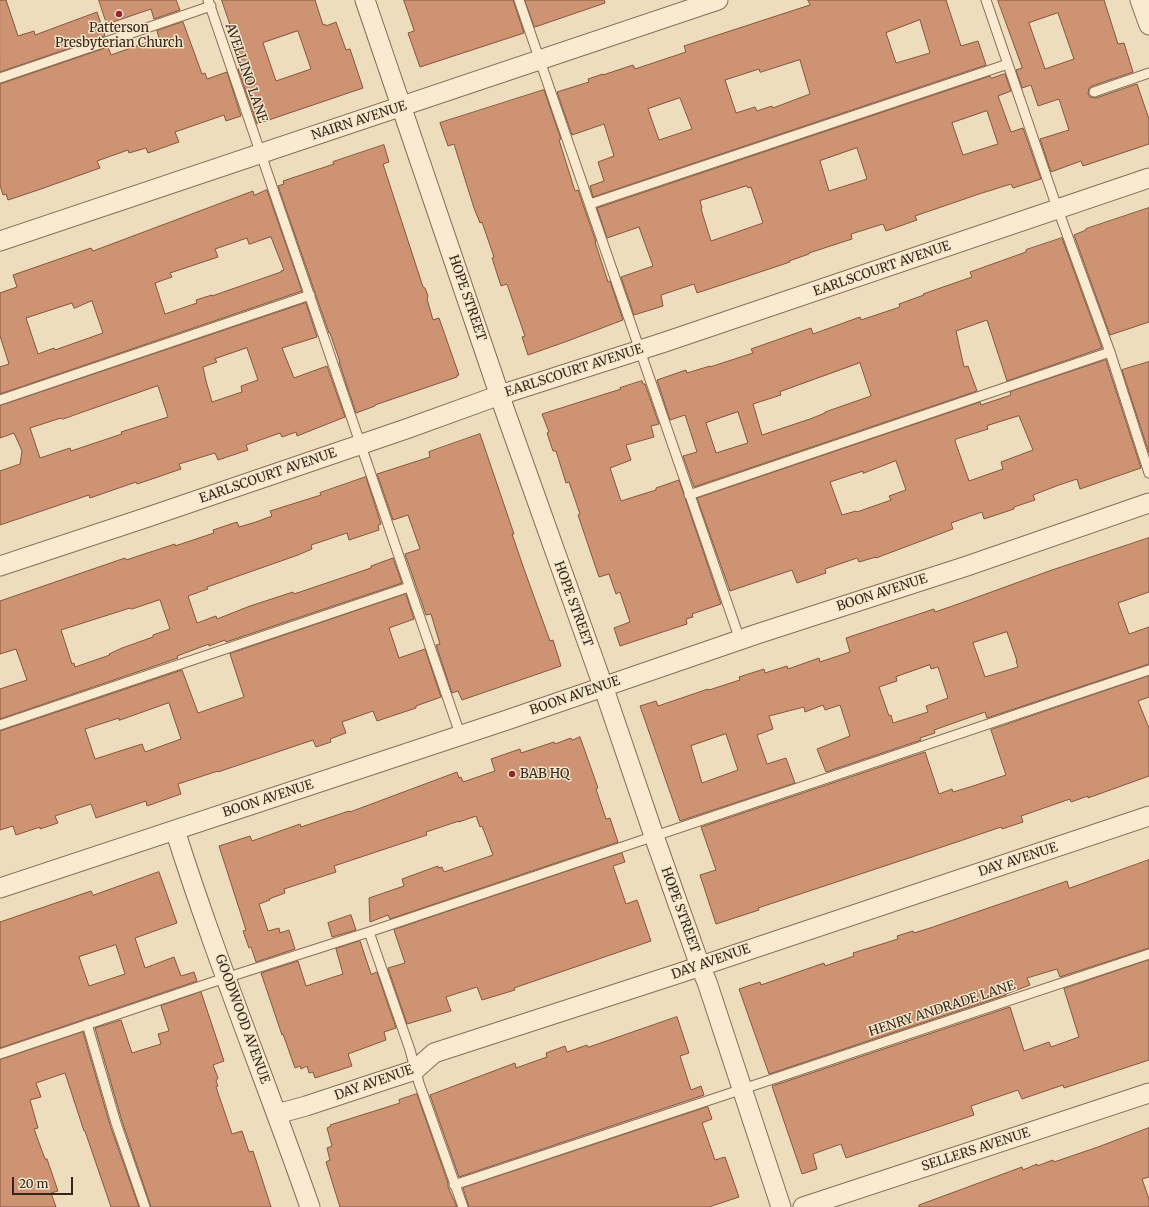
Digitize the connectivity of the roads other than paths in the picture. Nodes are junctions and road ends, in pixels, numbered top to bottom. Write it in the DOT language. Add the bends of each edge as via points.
graph roads {
  1 [pos="365,0"];
  2 [pos="519,0"];
  3 [pos="718,0"];
  4 [pos="986,0"];
  5 [pos="1140,0"];
  6 [pos="210,3"];
  7 [pos="1149,25"];
  8 [pos="540,60"];
  9 [pos="1008,64"];
  10 [pos="1149,74"];
  11 [pos="0,78"];
  12 [pos="1094,92"];
  13 [pos="402,107"];
  14 [pos="260,154"];
  15 [pos="1149,178"];
  16 [pos="590,204"];
  17 [pos="1058,209"];
  18 [pos="0,241"];
  19 [pos="310,295"];
  20 [pos="641,350"];
  21 [pos="1110,352"];
  22 [pos="500,395"];
  23 [pos="0,400"];
  24 [pos="360,444"];
  25 [pos="1149,473"];
  26 [pos="689,495"];
  27 [pos="1149,503"];
  28 [pos="0,566"];
  29 [pos="409,587"];
  30 [pos="740,640"];
  31 [pos="1149,670"];
  32 [pos="603,686"];
  33 [pos="0,726"];
  34 [pos="460,734"];
  35 [pos="1149,816"];
  36 [pos="175,830"];
  37 [pos="654,836"];
  38 [pos="0,887"];
  39 [pos="368,932"];
  40 [pos="1149,954"];
  41 [pos="700,966"];
  42 [pos="226,978"];
  43 [pos="87,1024"];
  44 [pos="0,1054"];
  45 [pos="415,1070"];
  46 [pos="743,1089"];
  47 [pos="1149,1093"];
  48 [pos="277,1114"];
  49 [pos="454,1185"];
  50 [pos="145,1207"];
  51 [pos="310,1207"];
  52 [pos="462,1207"];
  53 [pos="781,1207"];
  54 [pos="803,1207"];
  1 -- 13 [label="street, HOPE STREET"];
  2 -- 8 [label="lane"];
  3 -- 8 [label="street, NAIRN AVENUE"];
  4 -- 9 [label="lane"];
  5 -- 7 [label="street"];
  6 -- 11 [label="lane"];
  6 -- 14 [label="lane, AVELLINO LANE"];
  8 -- 13 [label="street, NAIRN AVENUE"];
  8 -- 16 [label="lane"];
  9 -- 16 [label="lane"];
  9 -- 17 [label="lane"];
  10 -- 12 [label="lane"];
  13 -- 14 [label="street, NAIRN AVENUE"];
  13 -- 22 [label="street, HOPE STREET"];
  14 -- 18 [label="street, NAIRN AVENUE"];
  14 -- 19 [label="lane, AVELLINO LANE"];
  15 -- 17 [label="street, EARLSCOURT AVENUE"];
  16 -- 20 [label="lane"];
  17 -- 20 [label="street, EARLSCOURT AVENUE"];
  17 -- 21 [label="lane"];
  19 -- 23 [label="lane"];
  19 -- 24 [label="lane, AVELLINO LANE"];
  20 -- 22 [label="street, EARLSCOURT AVENUE"];
  20 -- 26 [label="lane"];
  21 -- 25 [label="lane"];
  21 -- 26 [label="lane"];
  22 -- 24 [label="street, EARLSCOURT AVENUE"];
  22 -- 32 [label="street, HOPE STREET"];
  24 -- 28 [label="street, EARLSCOURT AVENUE"];
  24 -- 29 [label="lane, AVELLINO LANE"];
  26 -- 30 [label="lane"];
  27 -- 30 [label="street, BOON AVENUE"];
  29 -- 33 [label="lane"];
  29 -- 34 [label="lane, AVELLINO LANE"];
  30 -- 32 [label="street, BOON AVENUE"];
  31 -- 37 [label="lane"];
  32 -- 34 [label="street, BOON AVENUE"];
  32 -- 37 [label="street, HOPE STREET"];
  34 -- 36 [label="street, BOON AVENUE"];
  35 -- 41 [label="street, DAY AVENUE"];
  36 -- 38 [label="street, BOON AVENUE"];
  36 -- 42 [label="street, GOODWOOD AVENUE"];
  37 -- 39 [label="lane"];
  37 -- 41 [label="street, HOPE STREET"];
  39 -- 42 [label="lane"];
  39 -- 45 [label="lane"];
  40 -- 46 [label="lane, HENRY ANDRADE LANE"];
  41 -- 45 [label="street, DAY AVENUE" via="434,1053"];
  41 -- 46 [label="street, HOPE STREET"];
  42 -- 43 [label="lane"];
  42 -- 48 [label="street, GOODWOOD AVENUE"];
  43 -- 44 [label="lane"];
  43 -- 50 [label="lane" via="116,1124"];
  45 -- 48 [label="street, DAY AVENUE"];
  45 -- 49 [label="lane"];
  46 -- 49 [label="lane, HENRY ANDRADE LANE"];
  46 -- 53 [label="street, HOPE STREET"];
  47 -- 54 [label="street, SELLERS AVENUE"];
  48 -- 51 [label="street, GOODWOOD AVENUE"];
  49 -- 52 [label="lane"];
}
